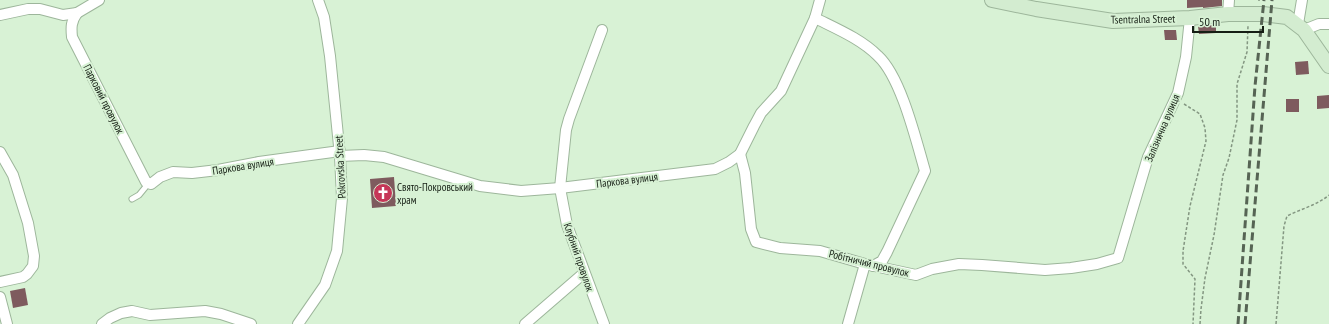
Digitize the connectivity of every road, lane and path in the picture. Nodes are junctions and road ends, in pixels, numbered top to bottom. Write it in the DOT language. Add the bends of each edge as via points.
graph roads {
  1 [pos="99,0"];
  2 [pos="318,0"];
  3 [pos="820,0"];
  4 [pos="992,0"];
  5 [pos="1229,0"];
  6 [pos="1302,0"];
  7 [pos="77,13"];
  8 [pos="1228,14"];
  9 [pos="1248,14"];
  10 [pos="0,15"];
  11 [pos="816,18"];
  12 [pos="1190,18"];
  13 [pos="1329,24"];
  14 [pos="1301,27"];
  15 [pos="602,30"];
  16 [pos="1329,66"];
  17 [pos="1178,93"];
  18 [pos="0,152"];
  19 [pos="340,153"];
  20 [pos="740,154"];
  21 [pos="148,184"];
  22 [pos="560,188"];
  23 [pos="1329,195"];
  24 [pos="132,199"];
  25 [pos="1118,258"];
  26 [pos="869,265"];
  27 [pos="584,273"];
  28 [pos="0,282"];
  29 [pos="0,297"];
  30 [pos="7,324"];
  31 [pos="102,324"];
  32 [pos="251,324"];
  33 [pos="298,324"];
  34 [pos="525,324"];
  35 [pos="604,324"];
  36 [pos="848,324"];
  37 [pos="1193,324"];
  38 [pos="1200,324"];
  39 [pos="1276,324"];
  1 -- 7 [label="street"];
  2 -- 19 [label="street, Pokrovska Street" via="324,17 330,56"];
  3 -- 11 [label="street"];
  4 -- 12 [label="street, Tsentralna Street" via="1113,20"];
  5 -- 8 [label="street"];
  6 -- 14 [label="street"];
  7 -- 10 [label="street" via="63,15 40,9 28,9"];
  7 -- 21 [label="street, Парковий провулок" via="72,20 72,37"];
  8 -- 9 [label="street, Tsentralna Street"];
  8 -- 12 [label="street, Tsentralna Street"];
  9 -- 14 [label="street, Tsentralna Street" via="1288,17"];
  9 -- 38 [label="path" via="1247,52 1238,84 1237,120 1223,175 1205,278"];
  11 -- 20 [label="street" via="781,91 761,113"];
  11 -- 26 [label="street" via="880,56 893,76 908,114 925,171 882,261"];
  12 -- 17 [label="street, Залізнична вулиця" via="1186,57"];
  13 -- 14 [label="street"];
  14 -- 16 [label="street"];
  15 -- 22 [label="street, Клубний провулок" via="566,130"];
  17 -- 25 [label="street, Залізнична вулиця" via="1148,157"];
  17 -- 37 [label="path" via="1184,104 1200,114 1206,141 1191,199 1183,251 1183,264 1195,279"];
  18 -- 28 [label="street" via="13,175 28,223 34,256 27,274"];
  19 -- 21 [label="street, Паркова вулиця" via="192,173 173,172"];
  19 -- 22 [label="street, Паркова вулиця" via="384,157 480,186 521,191"];
  19 -- 33 [label="street, Pokrovska Street" via="342,198 337,251 325,285"];
  20 -- 22 [label="street, Паркова вулиця" via="715,169"];
  20 -- 26 [label="street, Робітничий провулок" via="745,173 751,230 756,242 780,248 820,251"];
  21 -- 24 [label="lane"];
  22 -- 27 [label="street, Клубний провулок" via="567,225"];
  23 -- 39 [label="path" via="1287,216"];
  25 -- 26 [label="street, Робітничий провулок" via="1097,264 1045,270 959,264 932,268 916,275"];
  26 -- 36 [label="street"];
  27 -- 34 [label="street"];
  27 -- 35 [label="street, Клубний провулок"];
  29 -- 30 [label="street"];
  31 -- 32 [label="street" via="121,313 132,311 150,315 205,311"];
}
